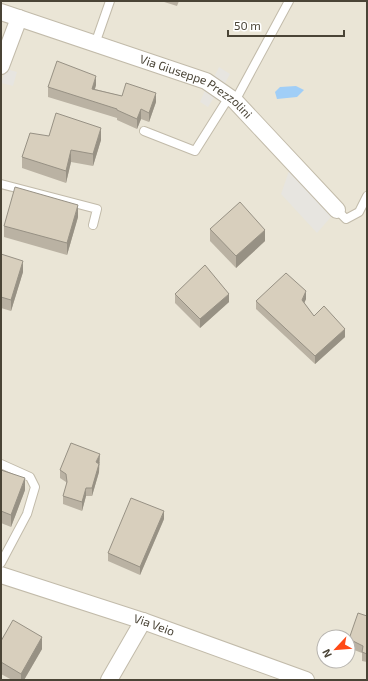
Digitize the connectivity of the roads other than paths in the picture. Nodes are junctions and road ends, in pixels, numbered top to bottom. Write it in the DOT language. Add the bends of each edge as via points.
graph roads {
  1 [pos="110,1"];
  2 [pos="289,1"];
  3 [pos="1,12"];
  4 [pos="19,18"];
  5 [pos="95,44"];
  6 [pos="1,66"];
  7 [pos="232,99"];
  8 [pos="144,131"];
  9 [pos="1,184"];
  10 [pos="367,196"];
  11 [pos="337,210"];
  12 [pos="93,225"];
  13 [pos="1,464"];
  14 [pos="1,563"];
  15 [pos="1,575"];
  16 [pos="143,621"];
  17 [pos="109,680"];
  18 [pos="306,680"];
  1 -- 5 [label="lane"];
  2 -- 7 [label="lane"];
  3 -- 4 [label="street, Via Giuseppe Prezzolini"];
  4 -- 5 [label="street, Via Giuseppe Prezzolini"];
  4 -- 6 [label="street"];
  5 -- 7 [label="street, Via Giuseppe Prezzolini" via="206,81"];
  7 -- 8 [label="lane" via="196,151"];
  7 -- 11 [label="street, Via Giuseppe Prezzolini"];
  9 -- 12 [label="lane" via="96,209"];
  10 -- 11 [label="lane" via="359,212 346,219"];
  13 -- 14 [label="lane" via="30,477 35,487 27,514"];
  15 -- 16 [label="street, Via Veio"];
  16 -- 17 [label="street"];
  16 -- 18 [label="street, Via Veio"];
}
